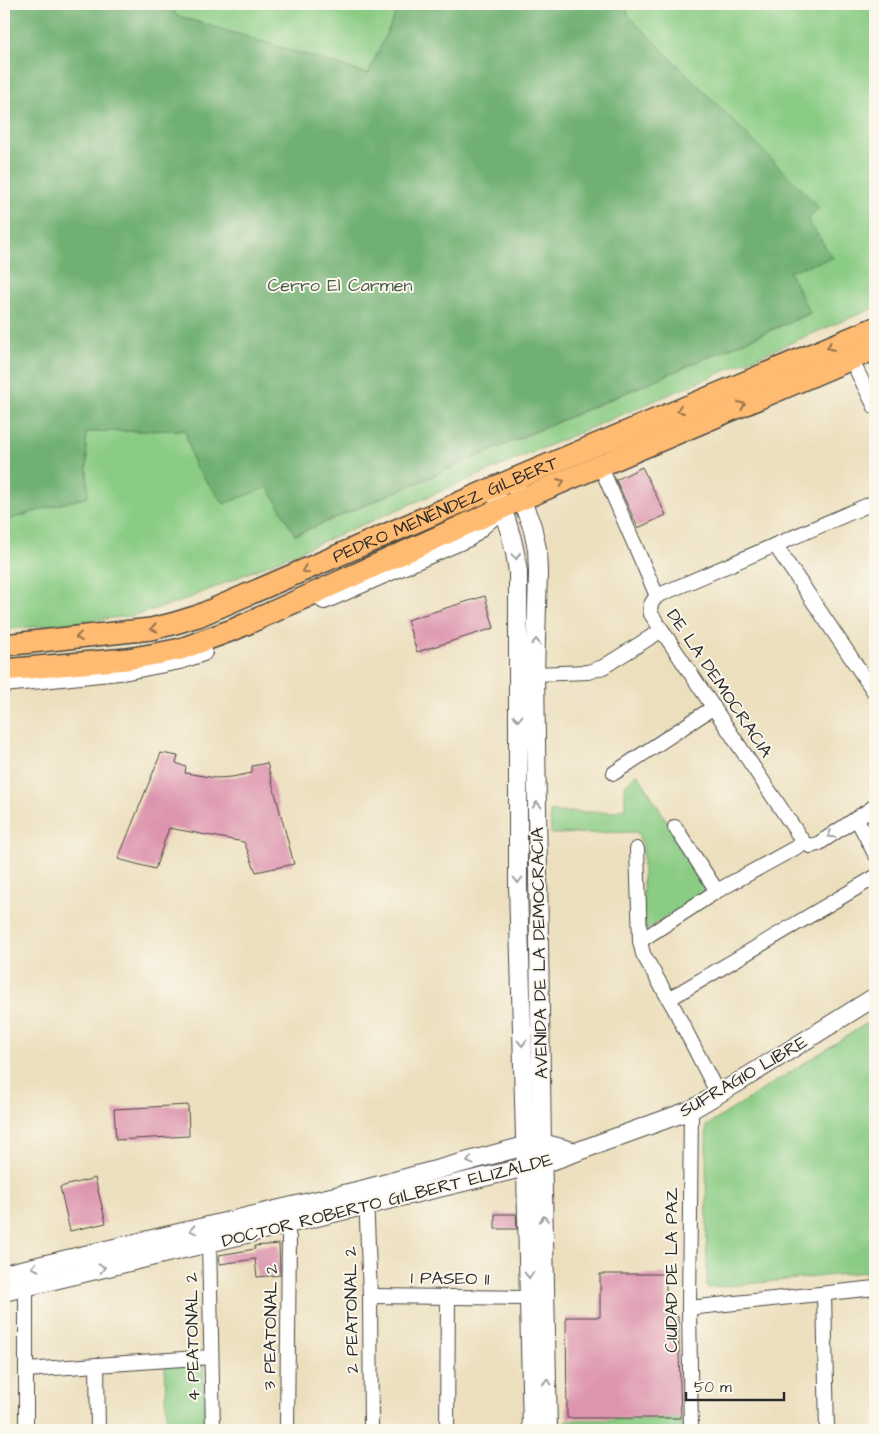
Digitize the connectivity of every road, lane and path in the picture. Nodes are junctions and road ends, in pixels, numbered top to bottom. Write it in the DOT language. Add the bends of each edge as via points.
graph roads {
  1 [pos="875,328"];
  2 [pos="875,349"];
  3 [pos="851,359"];
  4 [pos="875,407"];
  5 [pos="600,465"];
  6 [pos="503,484"];
  7 [pos="522,500"];
  8 [pos="875,502"];
  9 [pos="502,509"];
  10 [pos="775,545"];
  11 [pos="657,596"];
  12 [pos="662,630"];
  13 [pos="4,645"];
  14 [pos="127,659"];
  15 [pos="167,663"];
  16 [pos="4,670"];
  17 [pos="536,674"];
  18 [pos="4,683"];
  19 [pos="875,693"];
  20 [pos="714,707"];
  21 [pos="614,773"];
  22 [pos="875,806"];
  23 [pos="857,819"];
  24 [pos="675,827"];
  25 [pos="804,843"];
  26 [pos="637,849"];
  27 [pos="875,854"];
  28 [pos="875,877"];
  29 [pos="717,891"];
  30 [pos="640,941"];
  31 [pos="875,997"];
  32 [pos="669,1000"];
  33 [pos="718,1094"];
  34 [pos="691,1110"];
  35 [pos="534,1145"];
  36 [pos="576,1152"];
  37 [pos="535,1166"];
  38 [pos="366,1198"];
  39 [pos="286,1224"];
  40 [pos="209,1242"];
  41 [pos="159,1246"];
  42 [pos="133,1252"];
  43 [pos="4,1274"];
  44 [pos="26,1286"];
  45 [pos="875,1288"];
  46 [pos="4,1292"];
  47 [pos="824,1294"];
  48 [pos="370,1296"];
  49 [pos="448,1297"];
  50 [pos="529,1298"];
  51 [pos="689,1308"];
  52 [pos="212,1358"];
  53 [pos="97,1365"];
  54 [pos="26,1370"];
  55 [pos="26,1430"];
  56 [pos="98,1430"];
  57 [pos="213,1430"];
  58 [pos="287,1430"];
  59 [pos="372,1430"];
  60 [pos="447,1430"];
  61 [pos="532,1430"];
  62 [pos="548,1430"];
  63 [pos="691,1430"];
  64 [pos="827,1430"];
  1 -- 6 [label="main road, PEDRO MENÉNDEZ GILBERT, one-way"];
  2 -- 3 [label="main road, PEDRO MENÉNDEZ GILBERT"];
  3 -- 4 [label="street"];
  5 -- 3 [label="main road, PEDRO MENÉNDEZ GILBERT, one-way"];
  7 -- 5 [label="main road, PEDRO MENÉNDEZ GILBERT, one-way"];
  5 -- 11 [label="street"];
  6 -- 7 [label="street, AVENIDA DE LA DEMOCRACIA"];
  6 -- 9 [label="street, AVENIDA DE LA DEMOCRACIA"];
  6 -- 13 [label="main road, PEDRO MENÉNDEZ GILBERT, one-way" via="198,616 151,629"];
  7 -- 9 [label="main road, PEDRO MENÉNDEZ GILBERT"];
  17 -- 7 [label="street, AVENIDA DE LA DEMOCRACIA, one-way" via="537,549"];
  8 -- 10 [label="street, DE LA DEMOCRACIA"];
  9 -- 14 [label="main road, PEDRO MENÉNDEZ GILBERT" via="207,640 181,649"];
  9 -- 15 [label="street, PEDRO MENÉNDEZ GILBERT" via="469,536 210,650"];
  9 -- 35 [label="street, AVENIDA DE LA DEMOCRACIA, one-way" via="515,549 518,572 518,885"];
  10 -- 11 [label="street, DE LA DEMOCRACIA"];
  10 -- 19 [label="street"];
  11 -- 12 [label="street, DE LA DEMOCRACIA" via="650,603 650,610"];
  12 -- 17 [label="street" via="596,670"];
  12 -- 20 [label="street, DE LA DEMOCRACIA"];
  14 -- 15 [label="main road"];
  14 -- 16 [label="main road, PEDRO MENÉNDEZ GILBERT"];
  15 -- 18 [label="street, PEDRO MENÉNDEZ GILBERT"];
  35 -- 17 [label="street, AVENIDA DE LA DEMOCRACIA, one-way"];
  20 -- 21 [label="street"];
  20 -- 25 [label="street, DE LA DEMOCRACIA"];
  22 -- 23 [label="street"];
  23 -- 25 [label="street, one-way" via="818,844 810,846"];
  23 -- 27 [label="street"];
  24 -- 29 [label="street"];
  25 -- 29 [label="street"];
  26 -- 30 [label="street"];
  28 -- 32 [label="street"];
  29 -- 30 [label="street"];
  30 -- 32 [label="street"];
  31 -- 33 [label="street, SUFRAGIO LIBRE"];
  32 -- 33 [label="street"];
  33 -- 34 [label="street, SUFRAGIO LIBRE"];
  34 -- 36 [label="street, SUFRAGIO LIBRE"];
  34 -- 51 [label="street, CIUDAD DE LA PAZ"];
  35 -- 36 [label="street, DOCTOR ROBERTO GILBERT ELIZALDE"];
  35 -- 37 [label="street, AVENIDA DE LA DEMOCRACIA"];
  35 -- 38 [label="street, DOCTOR ROBERTO GILBERT ELIZALDE, one-way"];
  36 -- 37 [label="street, DOCTOR ROBERTO GILBERT ELIZALDE"];
  37 -- 38 [label="street, DOCTOR ROBERTO GILBERT ELIZALDE"];
  37 -- 50 [label="street, one-way"];
  62 -- 37 [label="street, AVENIDA DE LA DEMOCRACIA, one-way"];
  38 -- 39 [label="street, DOCTOR ROBERTO GILBERT ELIZALDE"];
  38 -- 41 [label="street, DOCTOR ROBERTO GILBERT ELIZALDE, one-way"];
  38 -- 48 [label="street, 2 PEATONAL 2"];
  39 -- 40 [label="street, DOCTOR ROBERTO GILBERT ELIZALDE"];
  39 -- 58 [label="street, 3 PEATONAL 2" via="289,1238"];
  40 -- 41 [label="street, DOCTOR ROBERTO GILBERT ELIZALDE"];
  40 -- 52 [label="street, 4 PEATONAL 2"];
  41 -- 42 [label="street, DOCTOR ROBERTO GILBERT ELIZALDE"];
  42 -- 43 [label="street, DOCTOR ROBERTO GILBERT ELIZALDE, one-way"];
  44 -- 42 [label="street, DOCTOR ROBERTO GILBERT ELIZALDE, one-way"];
  44 -- 46 [label="street, DOCTOR ROBERTO GILBERT ELIZALDE"];
  44 -- 54 [label="street"];
  45 -- 47 [label="street"];
  47 -- 51 [label="street"];
  47 -- 64 [label="street"];
  48 -- 49 [label="street, 1 PASEO 11"];
  48 -- 59 [label="street, 2 PEATONAL 2"];
  49 -- 50 [label="street, 1 PASEO 11"];
  49 -- 60 [label="street"];
  50 -- 61 [label="street"];
  51 -- 63 [label="street, CIUDAD DE LA PAZ"];
  52 -- 53 [label="street"];
  52 -- 57 [label="street, 4 PEATONAL 2"];
  53 -- 54 [label="street"];
  53 -- 56 [label="street"];
  54 -- 55 [label="street"];
}
